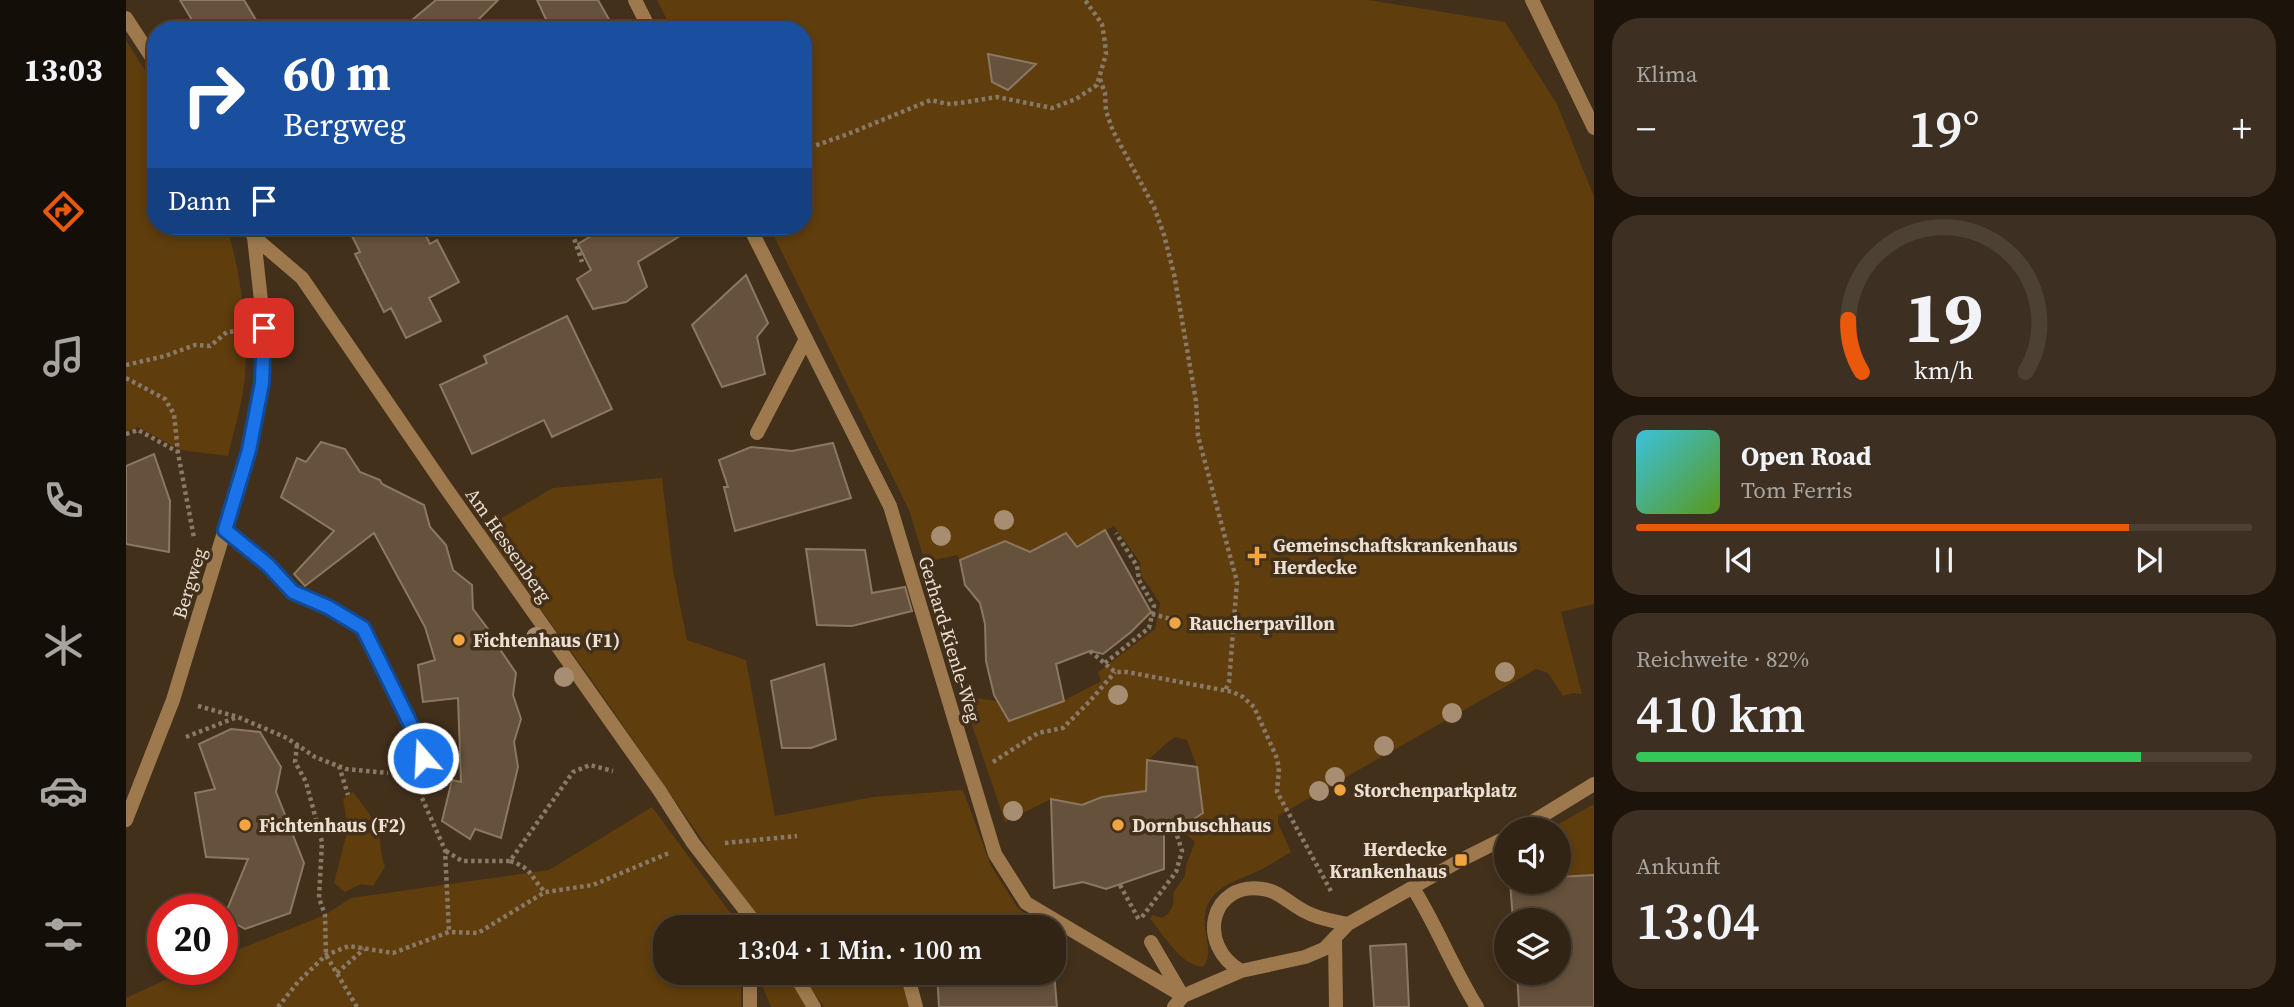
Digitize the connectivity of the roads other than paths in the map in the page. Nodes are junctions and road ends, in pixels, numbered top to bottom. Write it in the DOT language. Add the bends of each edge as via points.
graph roads {
  1 [pos="635,0"];
  2 [pos="1532,0"];
  3 [pos="126,18"];
  4 [pos="646,21"];
  5 [pos="147,50"];
  6 [pos="1594,128"];
  7 [pos="252,235"];
  8 [pos="255,235"];
  9 [pos="754,235"];
  10 [pos="806,339"];
  11 [pos="757,433"];
  12 [pos="225,530"];
  13 [pos="414,775"];
  14 [pos="1594,784"];
  15 [pos="1539,817"];
  16 [pos="126,820"];
  17 [pos="1494,843"];
  18 [pos="1413,888"];
  19 [pos="746,915"];
  20 [pos="1348,924"];
  21 [pos="1335,939"];
  22 [pos="1151,942"];
  23 [pos="1241,971"];
  24 [pos="750,985"];
  25 [pos="801,985"];
  26 [pos="911,985"];
  27 [pos="1178,1002"];
  28 [pos="750,1007"];
  29 [pos="814,1007"];
  30 [pos="916,1007"];
  31 [pos="1336,1007"];
  32 [pos="1477,1007"];
  1 -- 4 [label="street"];
  2 -- 6 [label="street"];
  3 -- 5 [label="street"];
  7 -- 12 [label="street, Bergweg" via="264,328 262,383"];
  8 -- 19 [label="street, Am Hessenberg" via="302,278"];
  9 -- 10 [label="street, Gerhard-Kienle-Weg"];
  10 -- 11 [label="street"];
  10 -- 27 [label="street, Gerhard-Kienle-Weg" via="890,506 995,855 1026,903"];
  12 -- 13 [label="street" via="293,592 363,628 415,733 423,758"];
  12 -- 16 [label="street, Bergweg" via="173,700"];
  14 -- 15 [label="street"];
  17 -- 18 [label="street"];
  18 -- 20 [label="street"];
  18 -- 32 [label="street"];
  20 -- 21 [label="street"];
  20 -- 23 [label="street" via="1301,910 1264,889 1238,891 1224,900 1213,925 1225,960"];
  21 -- 23 [label="street" via="1305,957"];
  21 -- 31 [label="street"];
  22 -- 27 [label="street"];
  23 -- 27 [label="street"];
  24 -- 28 [label="street"];
  25 -- 29 [label="street"];
  26 -- 30 [label="street"];
}
